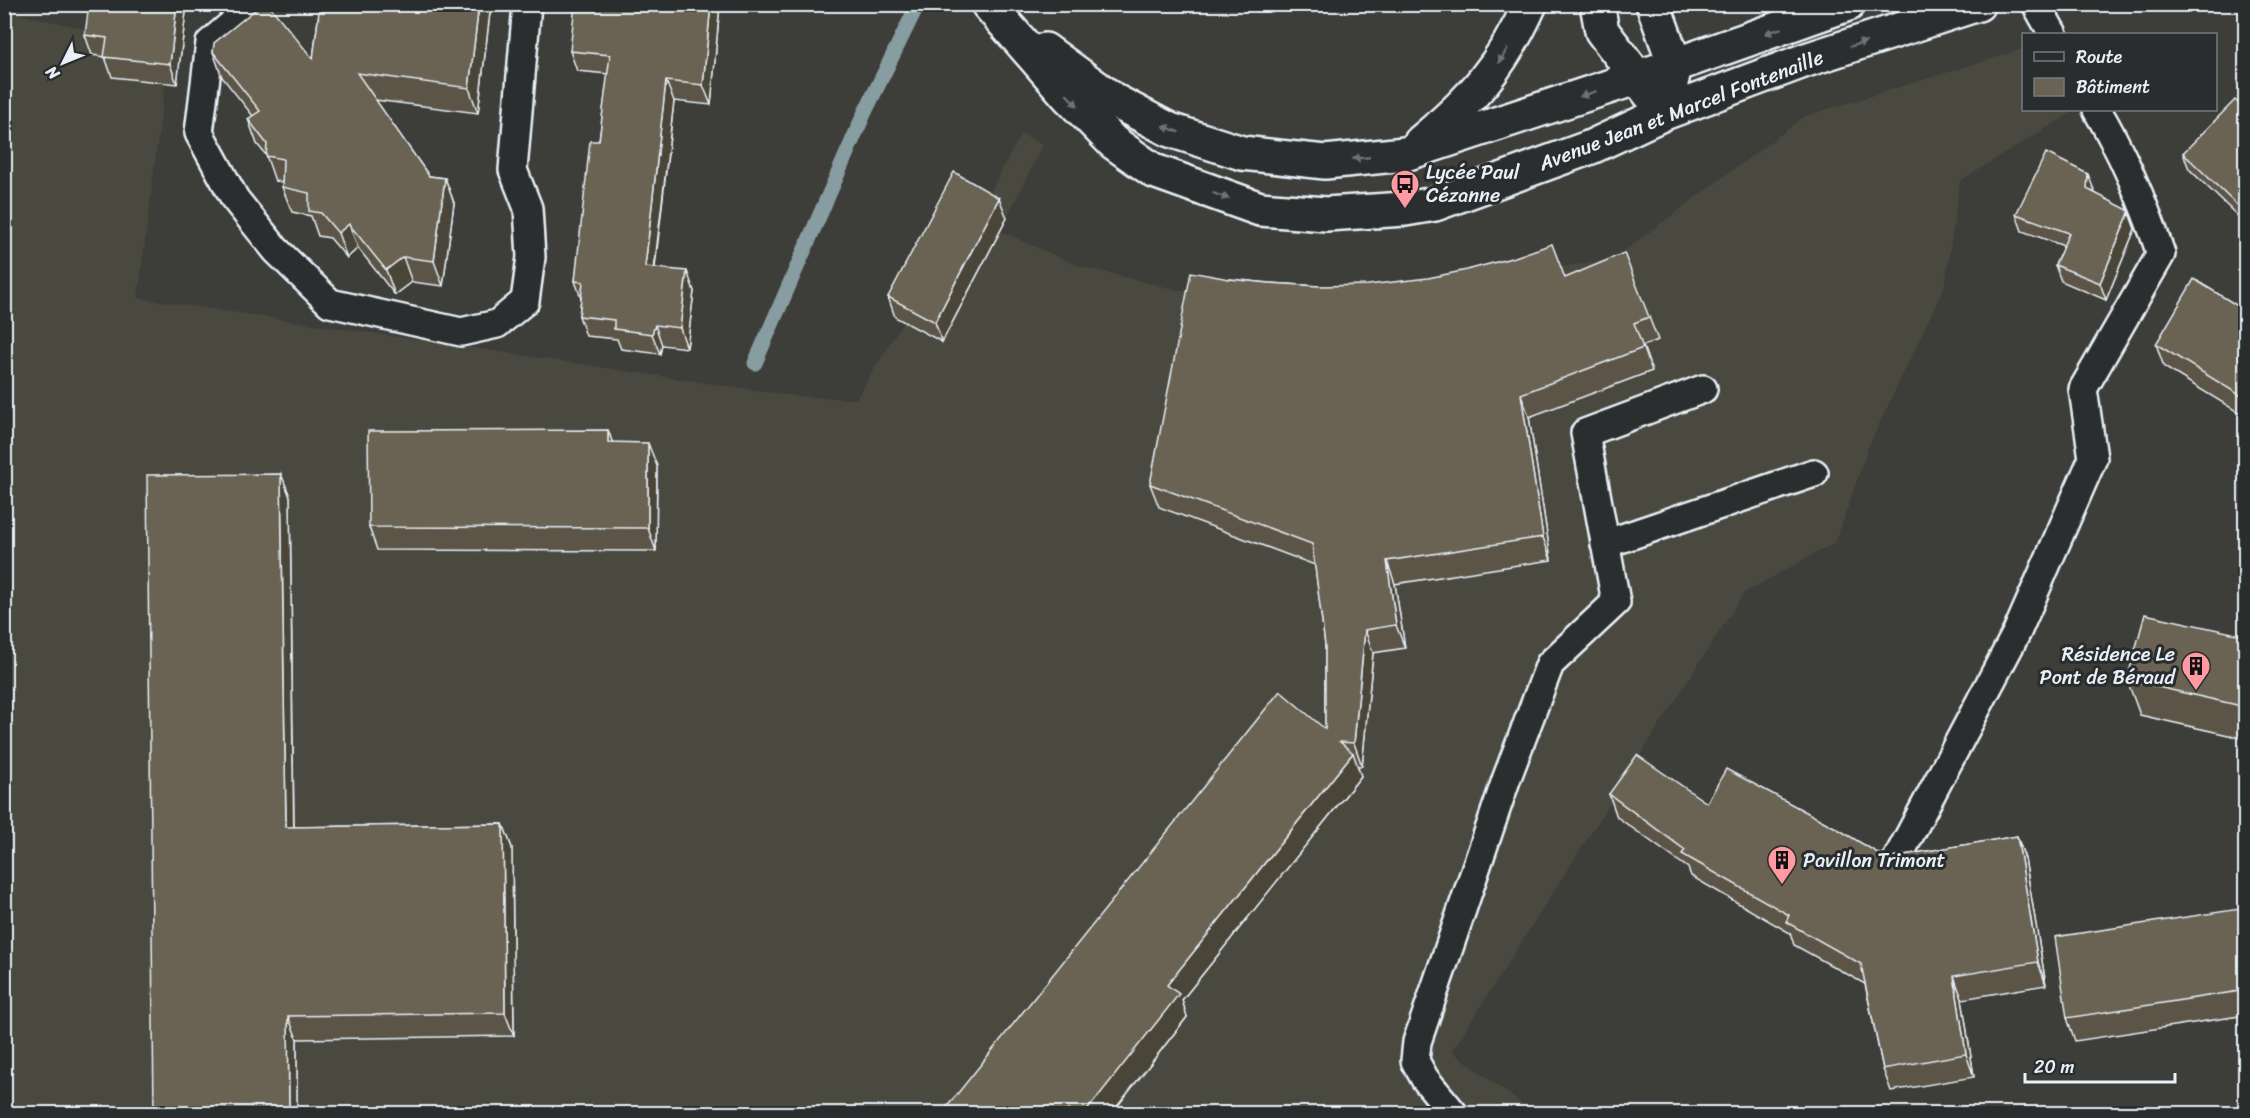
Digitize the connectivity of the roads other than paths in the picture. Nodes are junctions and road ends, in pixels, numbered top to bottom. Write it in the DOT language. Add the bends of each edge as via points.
graph roads {
  1 [pos="243,4"];
  2 [pos="527,4"];
  3 [pos="1530,4"];
  4 [pos="1596,4"];
  5 [pos="1653,4"];
  6 [pos="1848,4"];
  7 [pos="1978,4"];
  8 [pos="2036,4"];
  9 [pos="990,6"];
  10 [pos="2052,33"];
  11 [pos="1675,66"];
  12 [pos="1638,77"];
  13 [pos="2098,111"];
  14 [pos="1664,113"];
  15 [pos="1406,154"];
  16 [pos="1703,389"];
  17 [pos="1814,473"];
  18 [pos="1605,544"];
  19 [pos="1898,857"];
  20 [pos="1454,1113"];
  1 -- 2 [label="lane" via="239,18 210,43 199,133 235,199 276,250 330,303 461,332 497,324 525,301 531,257 528,208 513,170"];
  3 -- 15 [label="main road, one-way" via="1492,74 1452,116"];
  4 -- 12 [label="main road" via="1602,31"];
  5 -- 11 [label="main road"];
  6 -- 11 [label="main road, Avenue Jean et Marcel Fontenaille, one-way"];
  14 -- 7 [label="main road, Avenue Jean et Marcel Fontenaille, one-way" via="1806,60"];
  8 -- 10 [label="lane"];
  9 -- 14 [label="main road, Avenue Jean et Marcel Fontenaille, one-way" via="1113,142 1154,171 1260,209 1326,214 1435,204 1591,147"];
  15 -- 9 [label="main road, Avenue Jean et Marcel Fontenaille, one-way" via="1325,162 1242,153 1170,130 1115,101"];
  11 -- 12 [label="main road, Avenue Jean et Marcel Fontenaille"];
  11 -- 14 [label="main road"];
  12 -- 14 [label="main road"];
  12 -- 15 [label="main road, Avenue Jean et Marcel Fontenaille, one-way"];
  13 -- 19 [label="lane" via="2145,206 2161,254 2083,389 2092,458 2017,632"];
  16 -- 18 [label="lane" via="1585,433"];
  17 -- 18 [label="lane"];
  18 -- 20 [label="lane" via="1616,602 1550,664 1506,780 1418,1042 1415,1061 1425,1080"];
}
